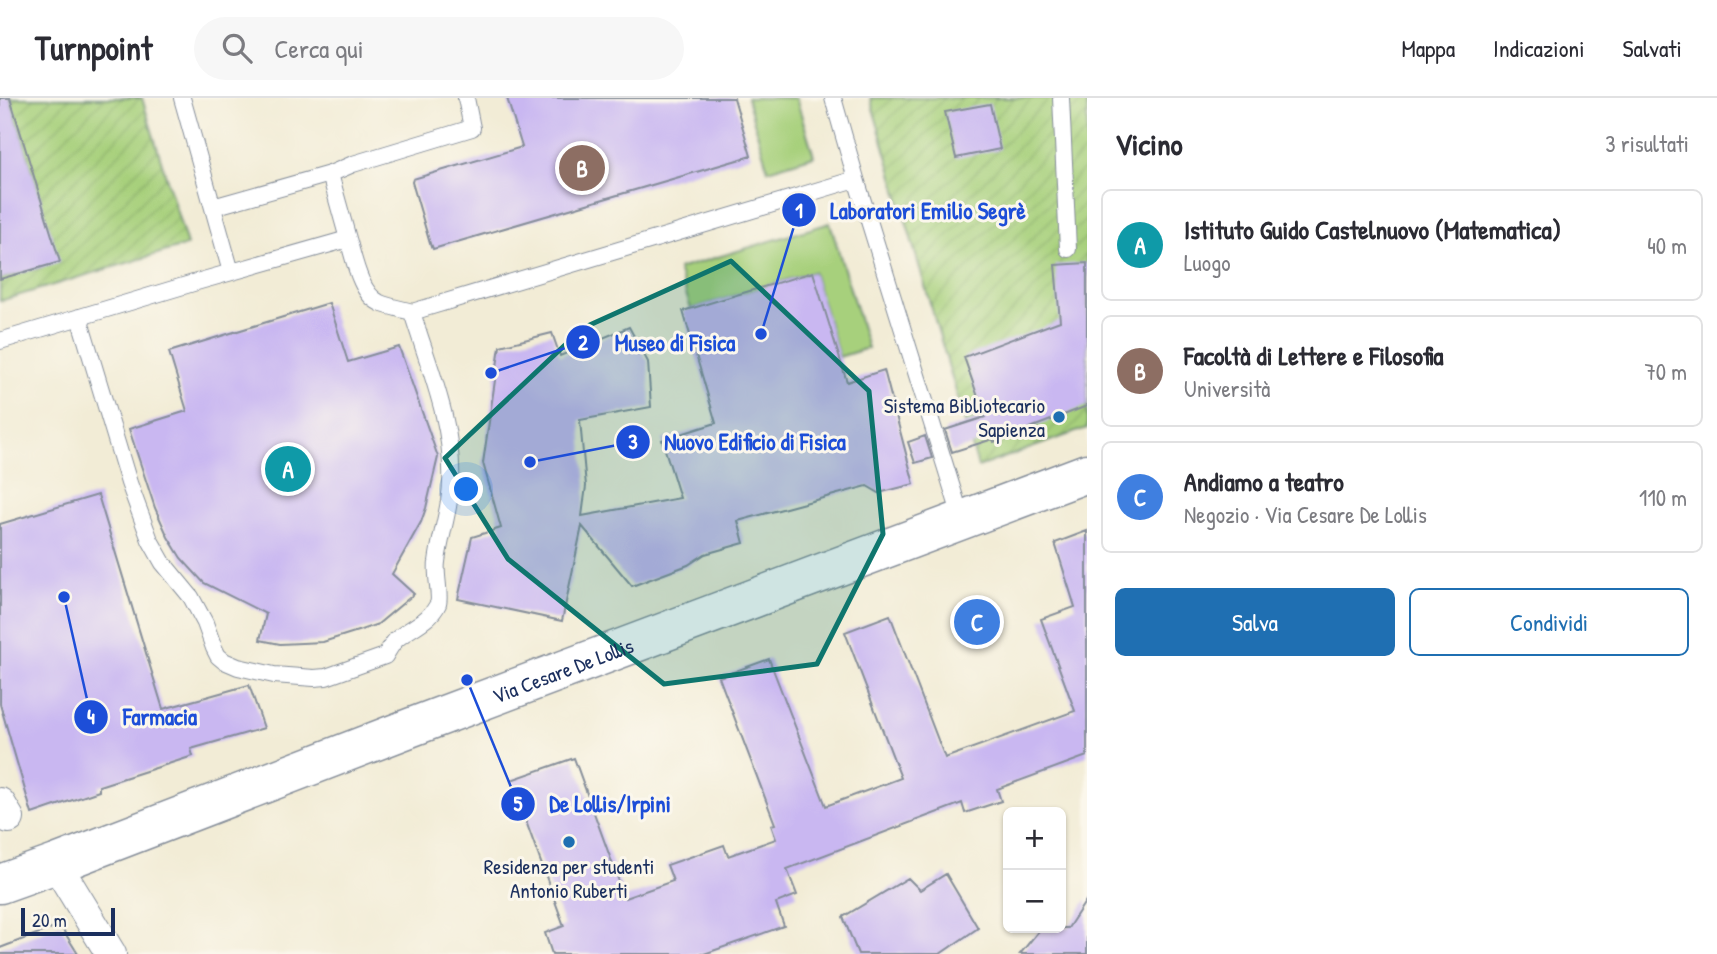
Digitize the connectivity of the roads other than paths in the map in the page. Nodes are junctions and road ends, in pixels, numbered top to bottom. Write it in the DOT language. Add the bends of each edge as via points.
graph roads {
  1 [pos="182,98"];
  2 [pos="466,98"];
  3 [pos="833,98"];
  4 [pos="1061,98"];
  5 [pos="330,174"];
  6 [pos="856,179"];
  7 [pos="213,207"];
  8 [pos="348,239"];
  9 [pos="1068,249"];
  10 [pos="231,272"];
  11 [pos="412,312"];
  12 [pos="79,317"];
  13 [pos="0,341"];
  14 [pos="1087,473"];
  15 [pos="962,520"];
  16 [pos="56,864"];
  17 [pos="0,884"];
  18 [pos="111,954"];
  1 -- 7 [label="lane"];
  2 -- 5 [label="lane" via="472,128"];
  3 -- 6 [label="lane"];
  4 -- 9 [label="lane"];
  5 -- 7 [label="lane"];
  5 -- 8 [label="lane"];
  6 -- 11 [label="lane"];
  6 -- 15 [label="lane"];
  7 -- 10 [label="lane"];
  8 -- 10 [label="lane"];
  8 -- 11 [label="lane" via="371,298"];
  10 -- 12 [label="lane"];
  11 -- 12 [label="lane" via="450,447 450,499 436,576 439,602 423,622 395,640 386,656 314,678 238,667 218,656 191,597 150,540 128,483"];
  12 -- 13 [label="lane"];
  14 -- 15 [label="main road, Via Cesare De Lollis"];
  15 -- 16 [label="main road, Via Cesare De Lollis"];
  16 -- 17 [label="main road, Via Cesare De Lollis"];
  16 -- 18 [label="street"];
}
